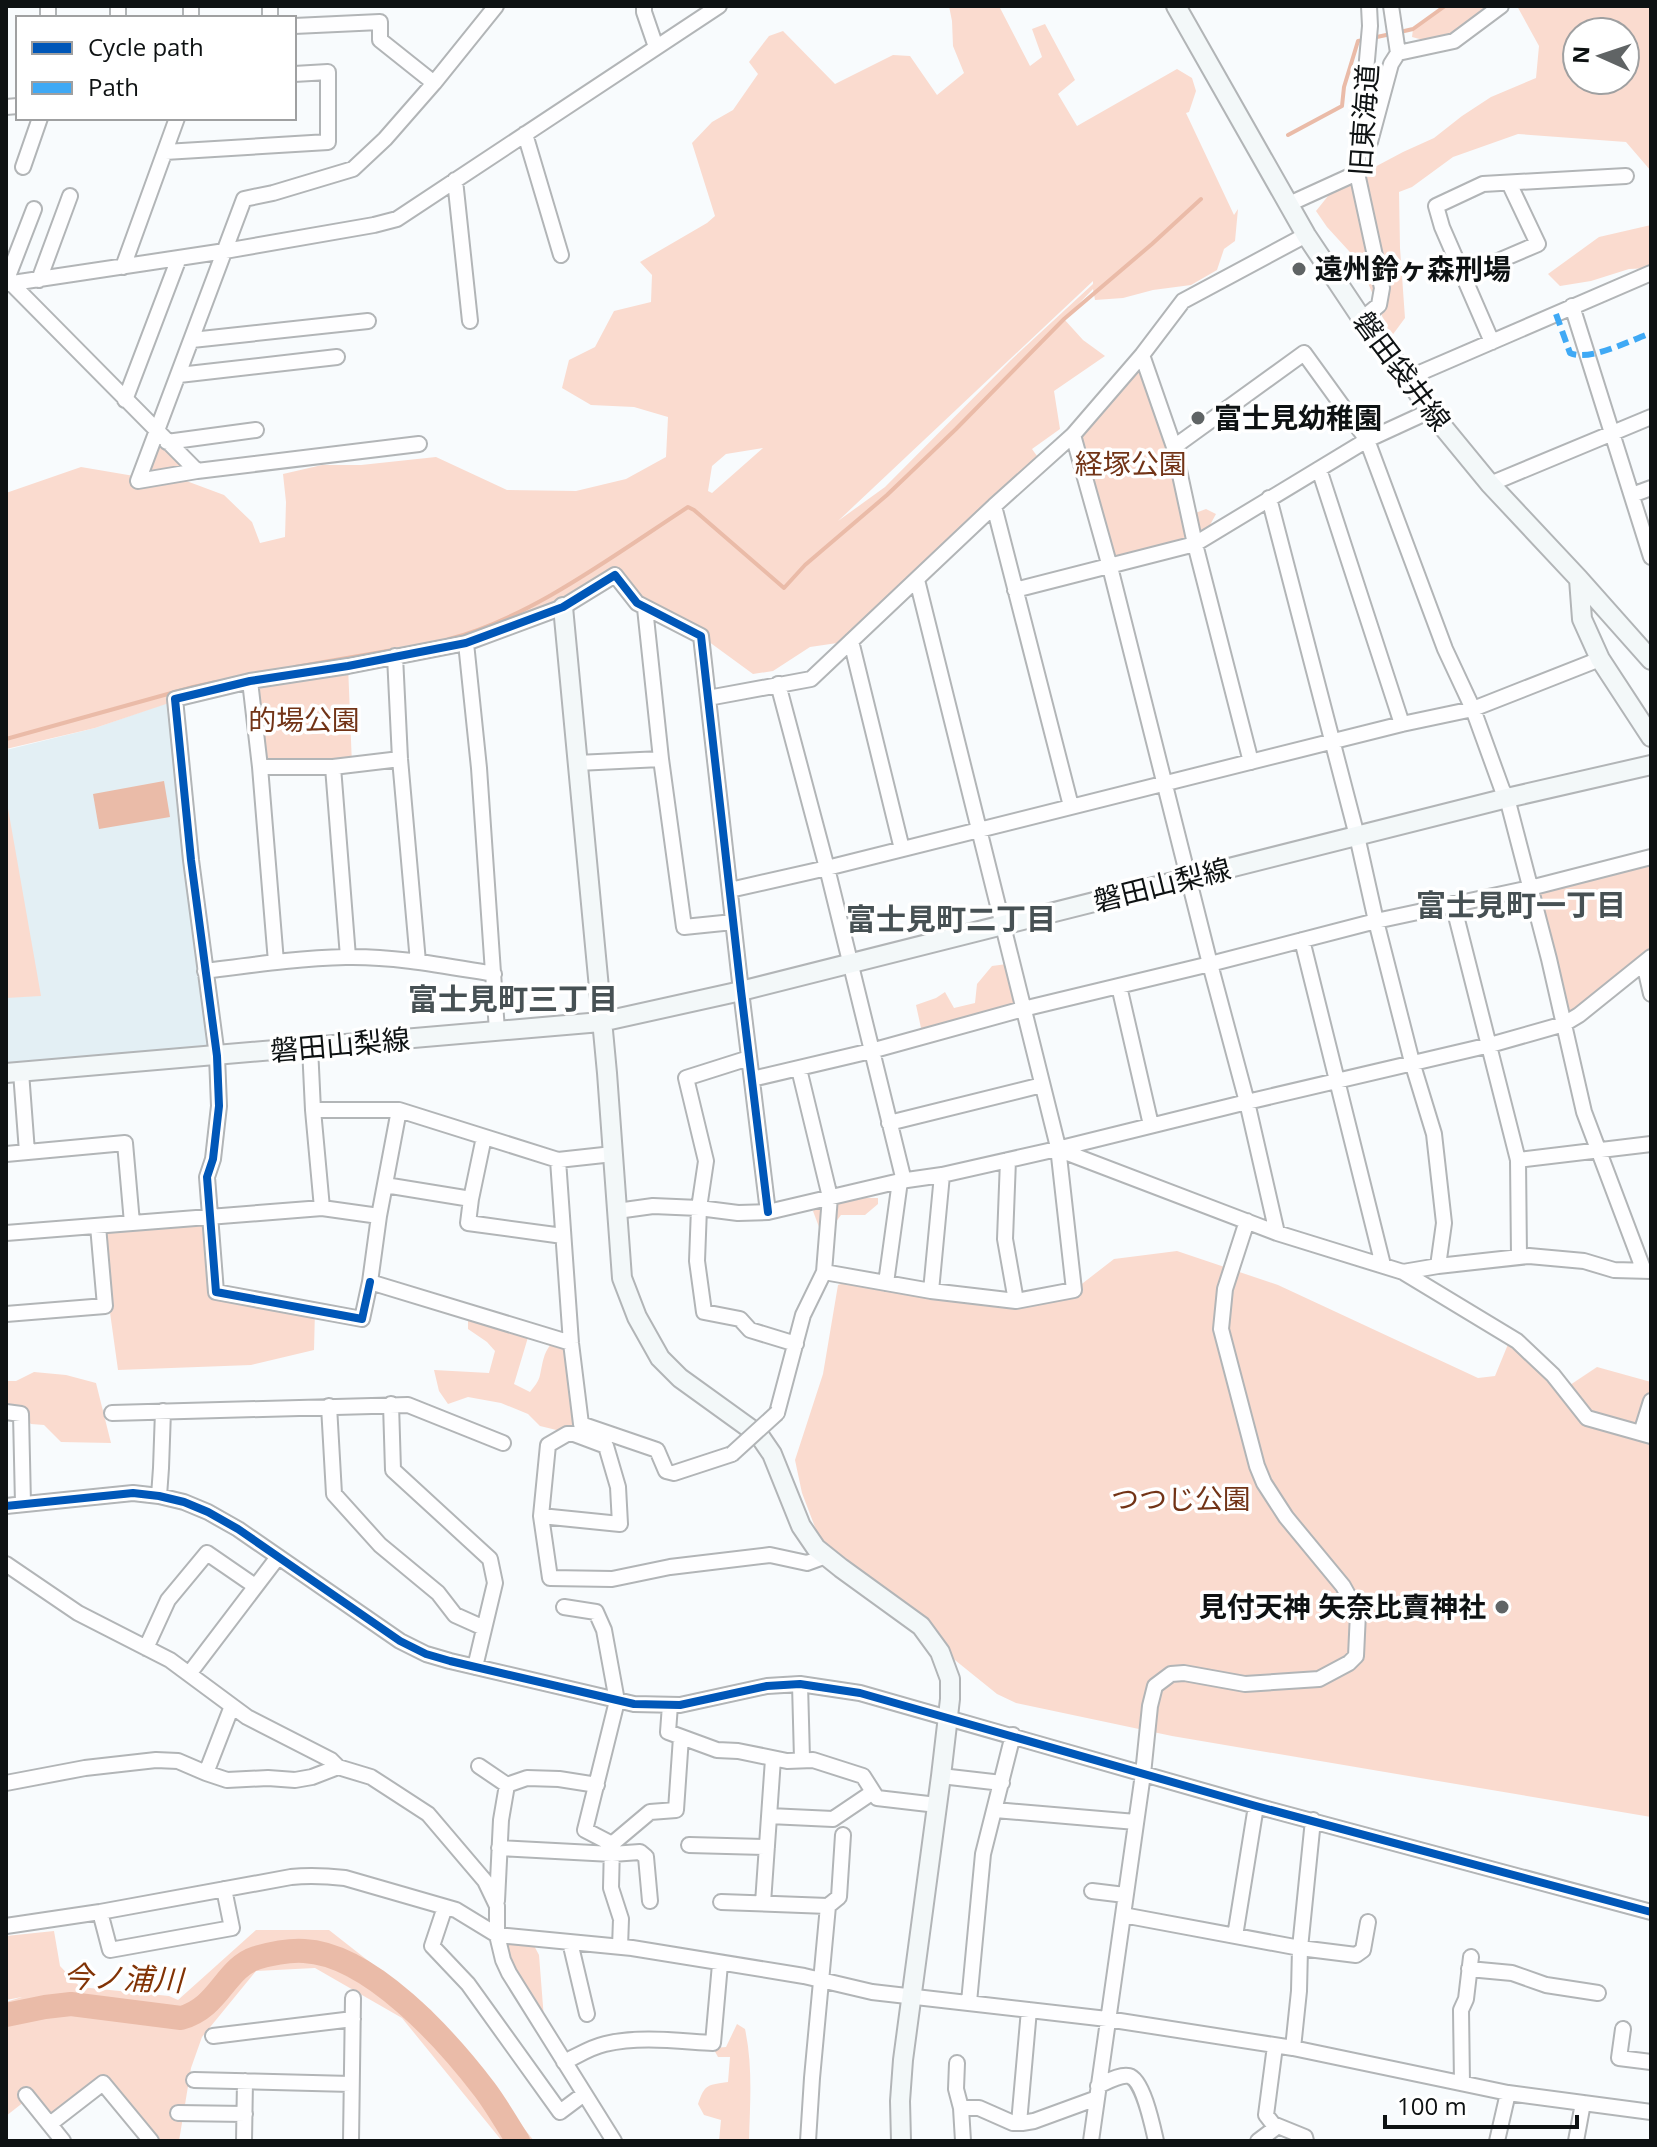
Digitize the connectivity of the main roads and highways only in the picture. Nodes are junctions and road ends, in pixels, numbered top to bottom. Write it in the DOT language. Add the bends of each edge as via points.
graph roads {
  1 [pos="1176,6"];
  2 [pos="1579,579"];
  3 [pos="563,607"];
  4 [pos="1651,660"];
  5 [pos="1651,737"];
  6 [pos="1651,765"];
  7 [pos="601,1022"];
  8 [pos="14,1072"];
  9 [pos="901,2141"];
  1 -- 2 [label="main road, 磐田袋井線" via="1306,235 1362,319 1490,484"];
  2 -- 4 [label="main road, 磐田袋井線"];
  2 -- 5 [label="main road" via="1582,619 1600,659"];
  3 -- 7 [label="main road"];
  6 -- 7 [label="main road, 磐田山梨線"];
  7 -- 8 [label="main road, 磐田山梨線"];
  7 -- 9 [label="main road" via="622,1278 649,1341 680,1378 759,1435 816,1548 921,1626 950,1679 902,2074"];
}
